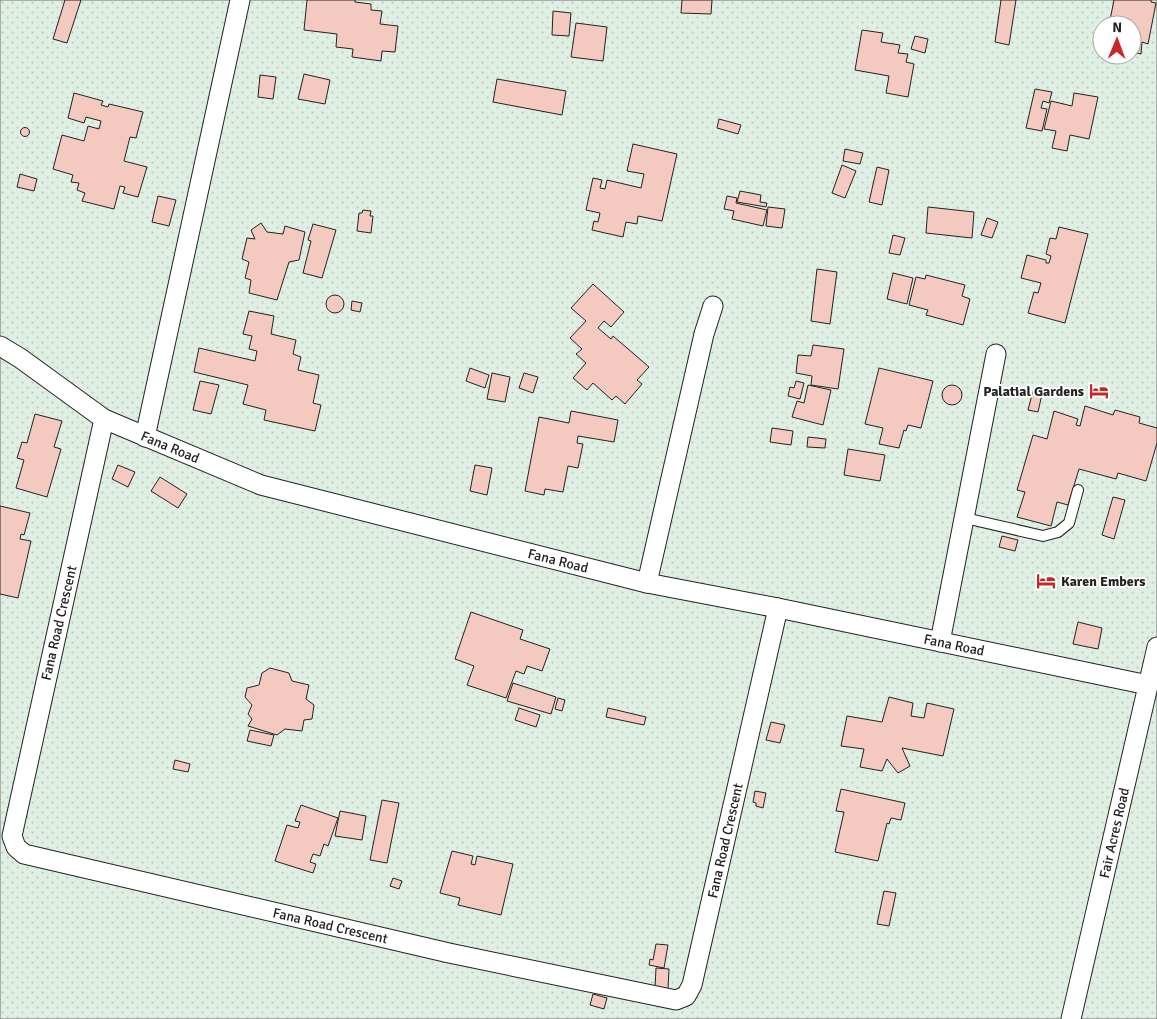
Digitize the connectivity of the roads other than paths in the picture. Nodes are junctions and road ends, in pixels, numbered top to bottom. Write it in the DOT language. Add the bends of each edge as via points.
graph roads {
  1 [pos="240,0"];
  2 [pos="713,306"];
  3 [pos="0,346"];
  4 [pos="996,354"];
  5 [pos="104,419"];
  6 [pos="145,437"];
  7 [pos="1078,490"];
  8 [pos="965,518"];
  9 [pos="647,583"];
  10 [pos="778,608"];
  11 [pos="940,642"];
  12 [pos="1157,647"];
  13 [pos="1148,686"];
  14 [pos="1071,1019"];
  1 -- 6 [label="street"];
  2 -- 9 [label="street"];
  3 -- 5 [label="street, Fana Road"];
  4 -- 8 [label="street"];
  5 -- 6 [label="street, Fana Road"];
  5 -- 10 [label="street, Fana Road Crescent" via="12,836 16,848 24,854 449,952 676,1000 686,996 692,985"];
  6 -- 9 [label="street, Fana Road" via="261,485"];
  7 -- 8 [label="lane" via="1068,523 1058,532 1043,536"];
  8 -- 11 [label="street"];
  9 -- 10 [label="street, Fana Road"];
  10 -- 11 [label="street, Fana Road"];
  11 -- 13 [label="street, Fana Road"];
  12 -- 13 [label="street, Fair Acres Road"];
  13 -- 14 [label="street, Fair Acres Road"];
}
